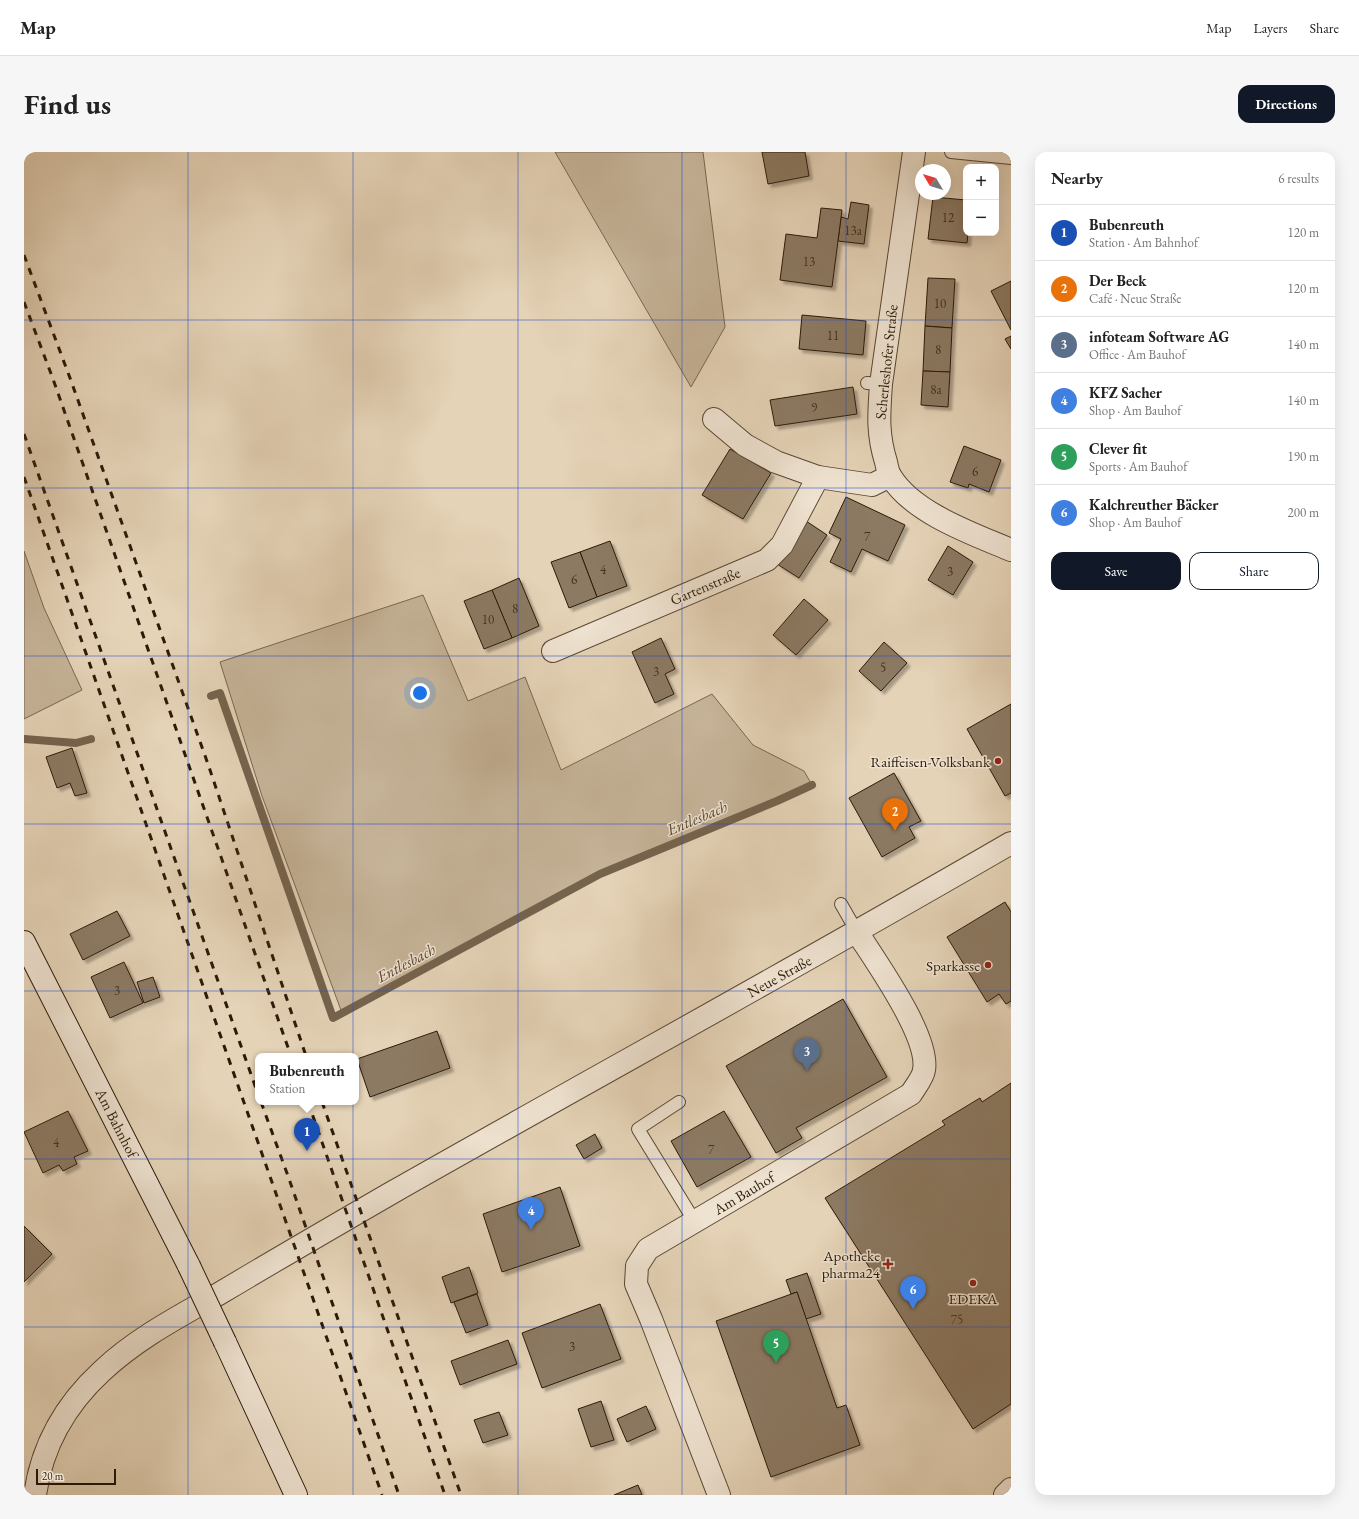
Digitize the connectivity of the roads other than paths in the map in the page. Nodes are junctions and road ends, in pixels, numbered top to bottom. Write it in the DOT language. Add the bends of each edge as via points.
graph roads {
  1 [pos="914,152"];
  2 [pos="952,152"];
  3 [pos="1011,158"];
  4 [pos="714,419"];
  5 [pos="890,476"];
  6 [pos="818,477"];
  7 [pos="1011,550"];
  8 [pos="553,651"];
  9 [pos="1011,843"];
  10 [pos="841,904"];
  11 [pos="858,932"];
  12 [pos="24,942"];
  13 [pos="679,1102"];
  14 [pos="695,1222"];
  15 [pos="1011,1489"];
  16 [pos="35,1495"];
  17 [pos="296,1495"];
  18 [pos="719,1495"];
  19 [pos="1005,1495"];
  1 -- 5 [label="street, Scherleshofer Straße" via="874,384 881,447"];
  2 -- 3 [label="lane"];
  4 -- 6 [label="street" via="745,444 776,462"];
  5 -- 6 [label="street" via="872,485"];
  5 -- 7 [label="street, Scherleshofer Straße" via="907,496 929,511 962,530"];
  6 -- 8 [label="street, Gartenstraße" via="782,545 766,560"];
  9 -- 11 [label="street, Neue Straße"];
  10 -- 11 [label="lane"];
  11 -- 14 [label="street, Am Bauhof" via="912,1021 924,1051 924,1071 911,1094"];
  11 -- 16 [label="street, Neue Straße" via="324,1231 132,1345 74,1400 54,1431 43,1458"];
  12 -- 17 [label="street, Am Bahnhof, bridge" via="189,1266"];
  13 -- 14 [label="lane" via="638,1129"];
  14 -- 18 [label="street, Am Bauhof" via="648,1249 637,1266 636,1284"];
  15 -- 19 [label="street"];
}
